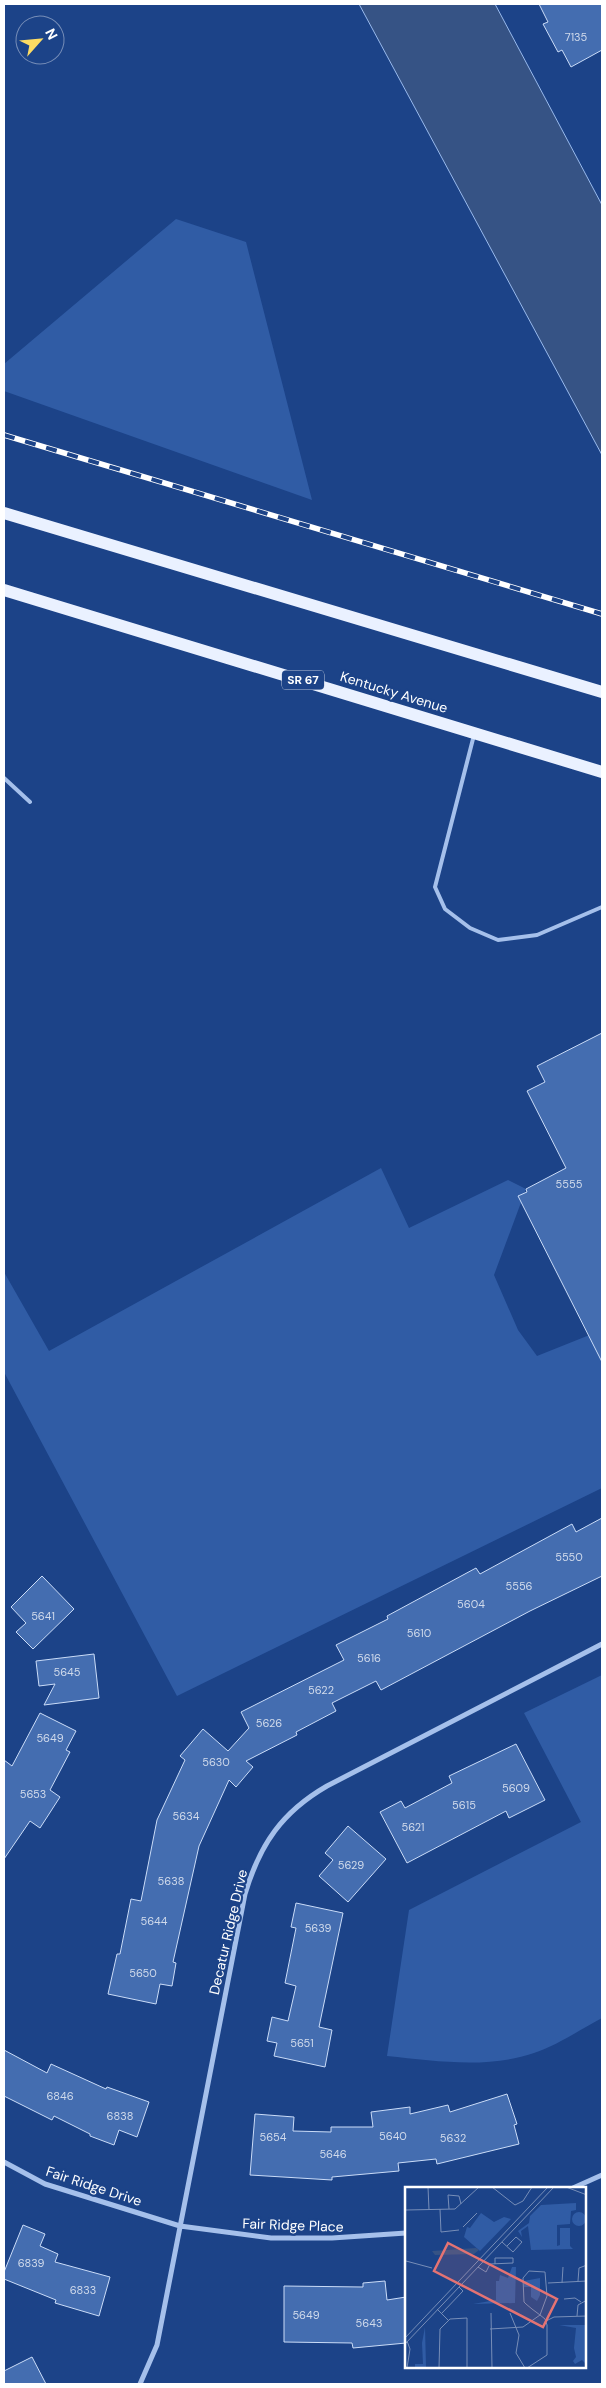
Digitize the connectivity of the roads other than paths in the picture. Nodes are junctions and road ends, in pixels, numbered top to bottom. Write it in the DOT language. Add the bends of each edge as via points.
graph roads {
  1 [pos="4,513"];
  2 [pos="4,590"];
  3 [pos="602,692"];
  4 [pos="475,733"];
  5 [pos="602,772"];
  6 [pos="4,778"];
  7 [pos="30,802"];
  8 [pos="602,907"];
  9 [pos="602,1644"];
  10 [pos="4,2162"];
  11 [pos="602,2175"];
  12 [pos="575,2187"];
  13 [pos="180,2226"];
  14 [pos="405,2233"];
  15 [pos="140,2384"];
  1 -- 3 [label="main road"];
  2 -- 4 [label="main road, Kentucky Avenue / SR 67"];
  4 -- 5 [label="main road, Kentucky Avenue / SR 67"];
  4 -- 8 [label="lane" via="435,887 445,909 470,928 498,940 537,935"];
  6 -- 7 [label="lane"];
  9 -- 13 [label="street, Decatur Ridge Drive" via="327,1786 302,1802 270,1836 252,1869 245,1894"];
  10 -- 13 [label="street, Fair Ridge Drive" via="45,2184"];
  11 -- 12 [label="street"];
  13 -- 14 [label="street, Fair Ridge Place" via="303,2239"];
  13 -- 15 [label="street, Decatur Ridge Drive" via="157,2345"];
}
